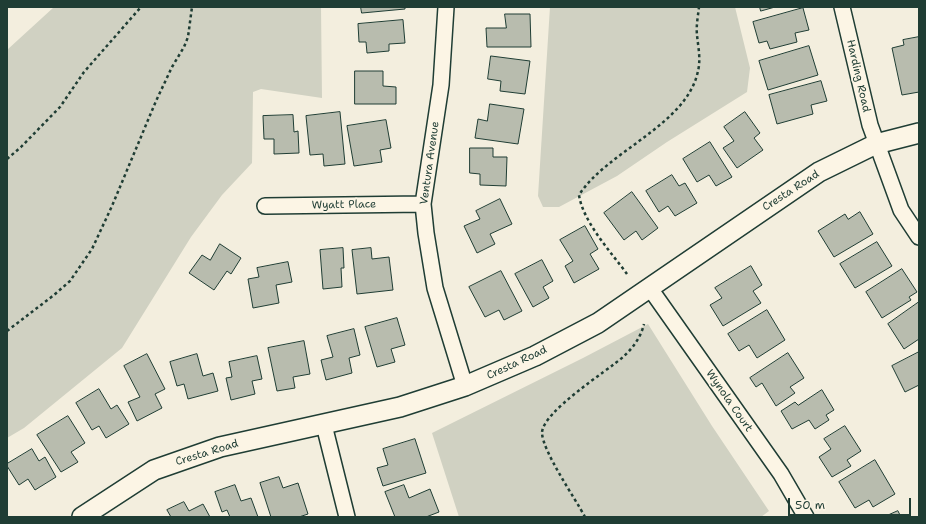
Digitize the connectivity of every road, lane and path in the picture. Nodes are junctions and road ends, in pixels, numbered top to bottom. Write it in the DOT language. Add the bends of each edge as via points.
graph roads {
  1 [pos="141,7"];
  2 [pos="192,7"];
  3 [pos="446,7"];
  4 [pos="699,7"];
  5 [pos="844,7"];
  6 [pos="919,133"];
  7 [pos="876,144"];
  8 [pos="7,159"];
  9 [pos="423,204"];
  10 [pos="265,206"];
  11 [pos="919,237"];
  12 [pos="627,274"];
  13 [pos="649,287"];
  14 [pos="644,324"];
  15 [pos="7,331"];
  16 [pos="465,386"];
  17 [pos="324,425"];
  18 [pos="82,517"];
  19 [pos="347,517"];
  20 [pos="585,517"];
  21 [pos="806,517"];
  1 -- 8 [label="path" via="93,60 60,108"];
  2 -- 15 [label="path" via="184,47 156,101 92,248 70,281"];
  3 -- 9 [label="street, Ventura Avenue" via="441,86"];
  4 -- 12 [label="path" via="698,72 688,94 672,115 608,165 584,186 579,195 580,204 592,226"];
  5 -- 7 [label="street, Harding Road" via="867,116"];
  6 -- 7 [label="street, Cresta Road"];
  7 -- 11 [label="street, Harding Road" via="901,210"];
  7 -- 13 [label="street, Cresta Road" via="819,172"];
  9 -- 10 [label="street, Wyatt Place"];
  9 -- 16 [label="street, Ventura Avenue" via="435,288"];
  13 -- 16 [label="street, Cresta Road" via="598,323 535,356"];
  13 -- 21 [label="street, Wynola Court" via="781,474"];
  14 -- 20 [label="path" via="641,336 624,357 547,418 542,432 548,452"];
  16 -- 17 [label="street, Cresta Road" via="400,407"];
  17 -- 18 [label="street, Cresta Road" via="220,447 154,470"];
  17 -- 19 [label="street"];
}
